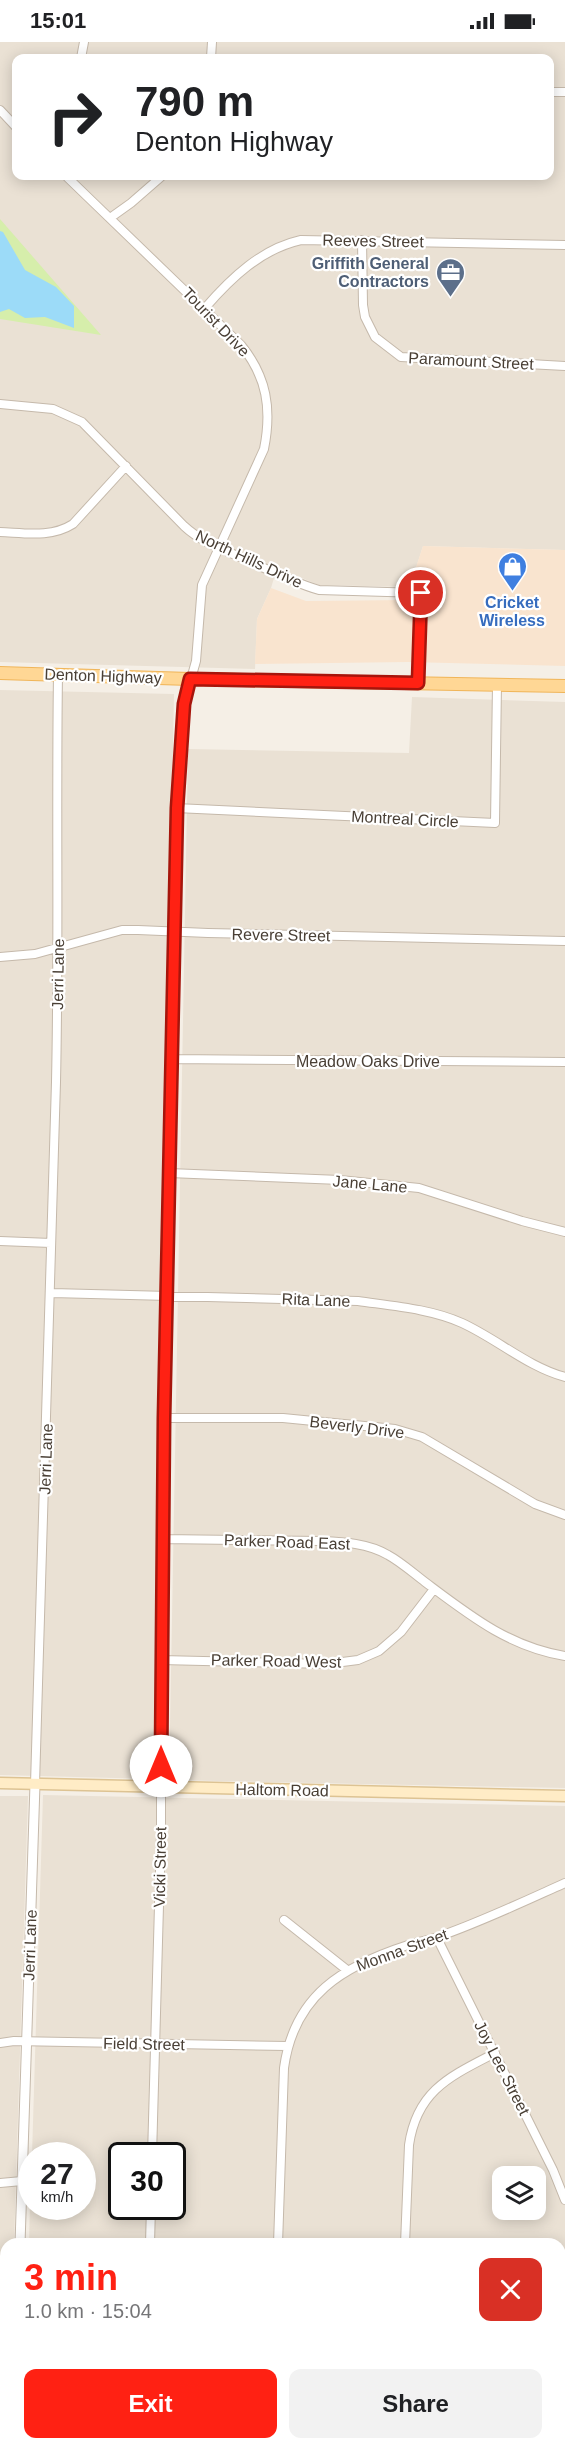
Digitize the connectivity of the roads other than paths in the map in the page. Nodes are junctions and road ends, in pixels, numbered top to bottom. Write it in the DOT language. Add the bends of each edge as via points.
graph roads {
  1 [pos="0,110"];
  2 [pos="12,123"];
  3 [pos="70,180"];
  4 [pos="157,180"];
  5 [pos="110,218"];
  6 [pos="362,240"];
  7 [pos="565,245"];
  8 [pos="205,308"];
  9 [pos="565,366"];
  10 [pos="0,404"];
  11 [pos="126,466"];
  12 [pos="0,532"];
  13 [pos="219,548"];
  14 [pos="0,673"];
  15 [pos="58,675"];
  16 [pos="190,679"];
  17 [pos="418,683"];
  18 [pos="497,684"];
  19 [pos="565,686"];
  20 [pos="177,808"];
  21 [pos="175,932"];
  22 [pos="565,940"];
  23 [pos="58,948"];
  24 [pos="0,957"];
  25 [pos="170,1059"];
  26 [pos="565,1062"];
  27 [pos="169,1173"];
  28 [pos="565,1232"];
  29 [pos="0,1241"];
  30 [pos="51,1243"];
  31 [pos="52,1293"];
  32 [pos="167,1296"];
  33 [pos="565,1377"];
  34 [pos="164,1418"];
  35 [pos="565,1515"];
  36 [pos="163,1539"];
  37 [pos="434,1589"];
  38 [pos="565,1656"];
  39 [pos="160,1660"];
  40 [pos="0,1783"];
  41 [pos="35,1784"];
  42 [pos="161,1787"];
  43 [pos="565,1796"];
  44 [pos="565,1883"];
  45 [pos="284,1920"];
  46 [pos="437,1938"];
  47 [pos="347,1970"];
  48 [pos="27,2041"];
  49 [pos="0,2043"];
  50 [pos="155,2045"];
  51 [pos="287,2046"];
  52 [pos="495,2053"];
  53 [pos="23,2142"];
  54 [pos="152,2142"];
  55 [pos="18,2181"];
  56 [pos="0,2183"];
  57 [pos="565,2200"];
  58 [pos="21,2220"];
  59 [pos="151,2220"];
  60 [pos="20,2238"];
  61 [pos="150,2238"];
  62 [pos="278,2238"];
  63 [pos="405,2238"];
  1 -- 2 [label="street"];
  3 -- 5 [label="street, Tourist Drive"];
  4 -- 5 [label="street"];
  5 -- 8 [label="street, Tourist Drive"];
  6 -- 7 [label="street, Reeves Street"];
  6 -- 8 [label="street, Reeves Street" via="301,240 266,253"];
  6 -- 9 [label="street, Paramount Street" via="365,317 375,337 401,357"];
  8 -- 13 [label="street, Tourist Drive" via="253,360 266,400 264,449"];
  10 -- 11 [label="street, North Hills Drive" via="65,413 82,422"];
  11 -- 12 [label="street" via="65,530 40,534"];
  11 -- 13 [label="street, North Hills Drive" via="192,534"];
  13 -- 16 [label="street, Tourist Drive" via="202,585 196,661"];
  13 -- 17 [label="street, North Hills Drive" via="319,590 421,593"];
  14 -- 15 [label="main road, Denton Highway"];
  15 -- 16 [label="main road, Denton Highway"];
  15 -- 23 [label="street, Jerri Lane"];
  16 -- 17 [label="main road, Denton Highway"];
  16 -- 20 [label="street, Vicki Street" via="184,704"];
  17 -- 18 [label="main road, Denton Highway"];
  18 -- 19 [label="main road, Denton Highway"];
  18 -- 20 [label="street, Montreal Circle" via="495,823"];
  20 -- 21 [label="street, Vicki Street"];
  21 -- 22 [label="street, Revere Street"];
  21 -- 23 [label="street, Revere Street" via="122,930"];
  21 -- 25 [label="street, Vicki Street"];
  23 -- 24 [label="street, Revere Street"];
  23 -- 30 [label="street, Jerri Lane"];
  25 -- 26 [label="street, Meadow Oaks Drive"];
  25 -- 27 [label="street, Vicki Street"];
  27 -- 28 [label="street, Jane Lane" via="340,1180 419,1188"];
  27 -- 32 [label="street, Vicki Street"];
  29 -- 30 [label="street"];
  30 -- 31 [label="street, Jerri Lane"];
  31 -- 32 [label="street, Rita Lane"];
  31 -- 41 [label="street, Jerri Lane"];
  32 -- 33 [label="street, Rita Lane" via="358,1301 436,1314 462,1323"];
  32 -- 34 [label="street, Vicki Street"];
  34 -- 35 [label="street, Beverly Drive" via="283,1418 395,1429 422,1437 535,1504"];
  34 -- 36 [label="street, Vicki Street"];
  36 -- 37 [label="street, Parker Road East" via="345,1542 388,1555"];
  36 -- 39 [label="street, Vicki Street"];
  37 -- 38 [label="street, Parker Road East" via="482,1625 511,1640"];
  37 -- 39 [label="street, Parker Road West" via="401,1632 379,1651 358,1660 327,1664"];
  39 -- 42 [label="street, Vicki Street"];
  40 -- 41 [label="main road, Haltom Road"];
  41 -- 42 [label="main road, Haltom Road"];
  41 -- 48 [label="street, Jerri Lane"];
  42 -- 43 [label="main road, Haltom Road"];
  42 -- 50 [label="street, Vicki Street"];
  44 -- 46 [label="street, Monna Street"];
  45 -- 47 [label="street"];
  46 -- 47 [label="street, Monna Street"];
  46 -- 52 [label="street, Joy Lee Street"];
  47 -- 51 [label="street, Monna Street" via="321,1990 303,2011"];
  48 -- 49 [label="street, Field Street"];
  48 -- 50 [label="street, Field Street"];
  48 -- 53 [label="street, Jerri Lane"];
  50 -- 51 [label="street, Field Street"];
  50 -- 54 [label="street, Vicki Street"];
  51 -- 62 [label="street, Monna Street"];
  52 -- 57 [label="street, Joy Lee Street"];
  52 -- 63 [label="street" via="448,2078 418,2113 409,2145"];
  55 -- 56 [label="street"];
  58 -- 60 [label="street, Jerri Lane"];
  59 -- 61 [label="street"];
}
